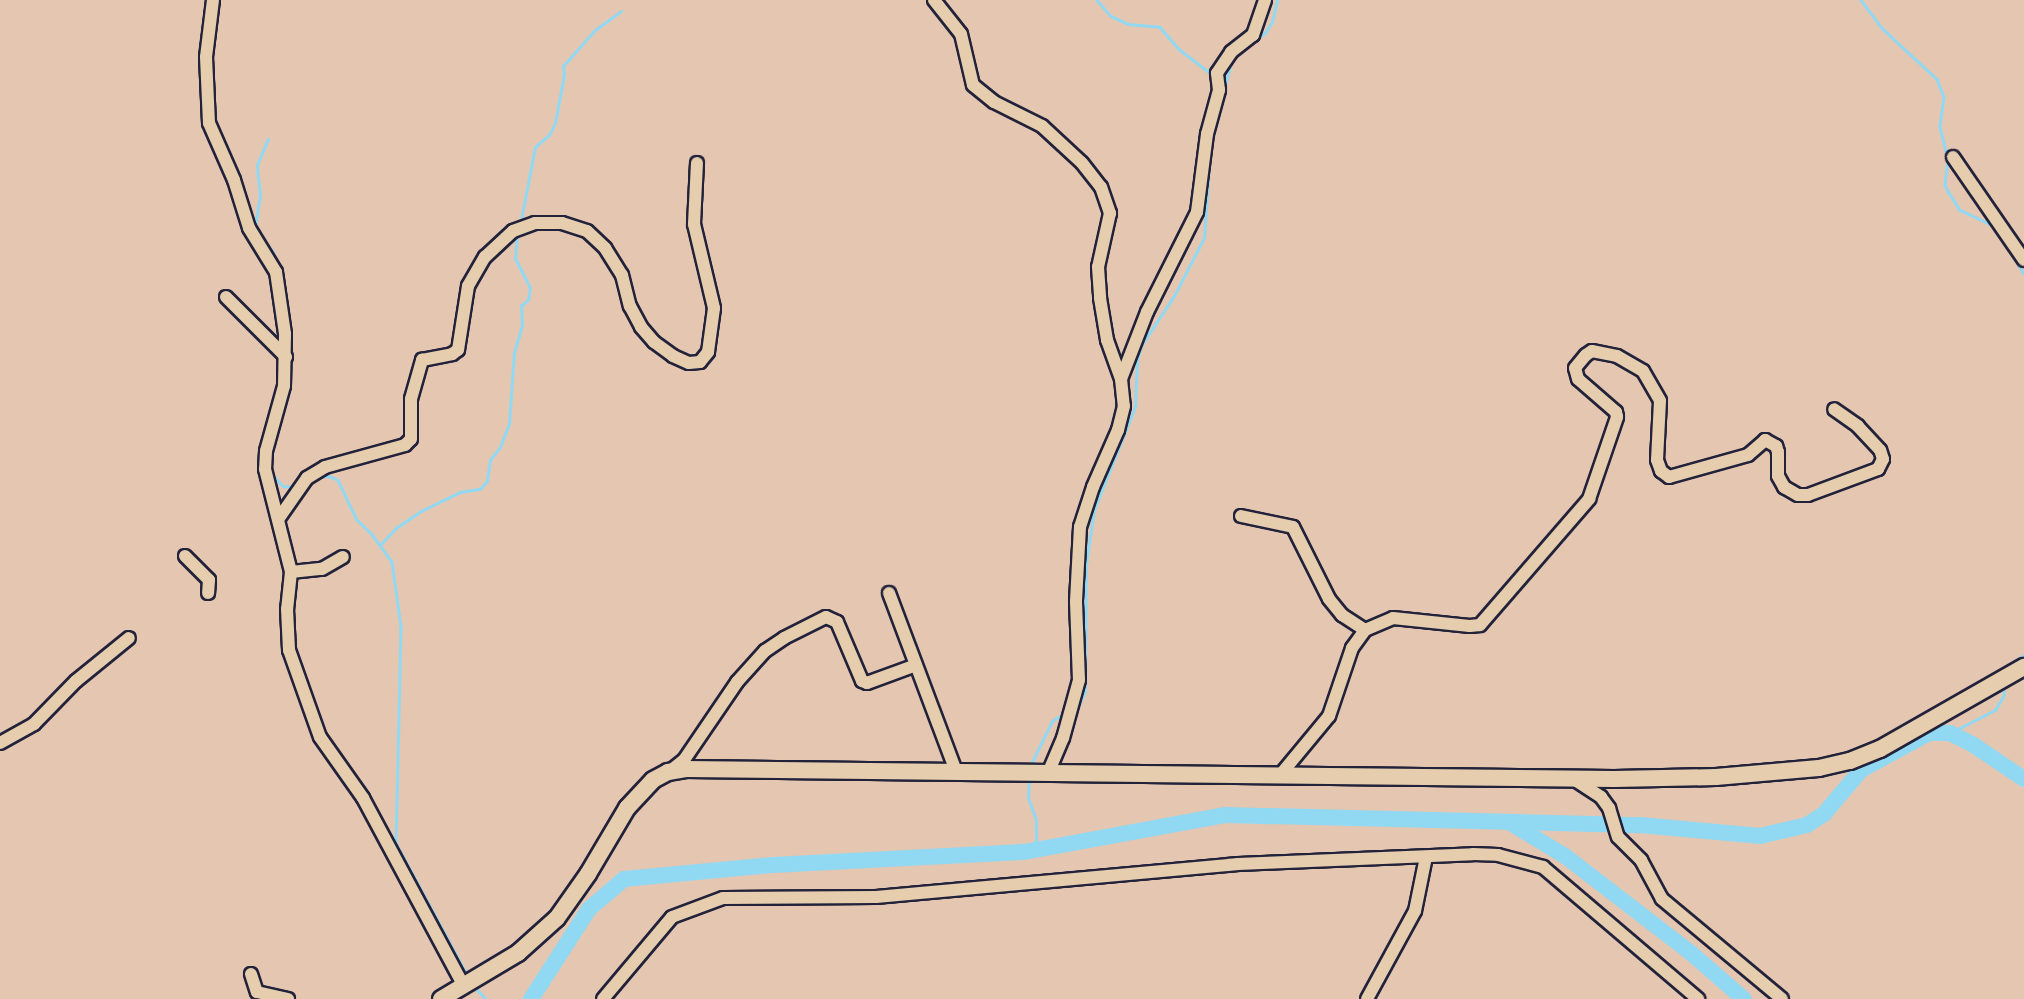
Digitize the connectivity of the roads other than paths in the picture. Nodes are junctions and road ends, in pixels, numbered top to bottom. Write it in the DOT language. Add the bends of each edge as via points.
graph roads {
  1 [pos="213,0"];
  2 [pos="934,0"];
  3 [pos="1265,0"];
  4 [pos="1953,158"];
  5 [pos="697,163"];
  6 [pos="2024,260"];
  7 [pos="226,297"];
  8 [pos="286,357"];
  9 [pos="1121,379"];
  10 [pos="1834,409"];
  11 [pos="1241,516"];
  12 [pos="279,518"];
  13 [pos="185,556"];
  14 [pos="343,557"];
  15 [pos="291,572"];
  16 [pos="208,593"];
  17 [pos="889,593"];
  18 [pos="1365,629"];
  19 [pos="129,638"];
  20 [pos="916,665"];
  21 [pos="2024,667"];
  22 [pos="0,743"];
  23 [pos="956,771"];
  24 [pos="668,772"];
  25 [pos="1048,774"];
  26 [pos="1280,774"];
  27 [pos="1572,778"];
  28 [pos="1426,857"];
  29 [pos="251,974"];
  30 [pos="469,983"];
  31 [pos="1684,988"];
  32 [pos="288,999"];
  33 [pos="441,999"];
  34 [pos="603,999"];
  35 [pos="1367,999"];
  36 [pos="1675,999"];
  37 [pos="1698,999"];
  38 [pos="1782,999"];
  1 -- 8 [label="street" via="206,57 209,123 249,228 276,272"];
  2 -- 9 [label="street" via="961,34 973,85 994,102 1042,127 1094,174 1101,187 1110,213 1098,267 1101,310"];
  3 -- 9 [label="street" via="1253,35 1231,52 1217,73 1219,90 1207,134 1197,212 1147,312"];
  4 -- 6 [label="street"];
  5 -- 12 [label="street" via="694,224 714,308 708,352 700,362 673,356 640,327 622,275 605,248 587,231 562,223 535,223 513,231 485,257 468,286 458,350 422,360 411,399 411,439 405,445 326,467 307,478"];
  7 -- 8 [label="street"];
  8 -- 12 [label="street" via="280,408 265,469"];
  9 -- 25 [label="street" via="1122,416 1080,527 1076,602 1079,680"];
  10 -- 18 [label="street" via="1880,450 1883,458 1878,469 1798,495 1778,477 1779,453 1765,440 1748,455 1669,477 1657,460 1658,396 1639,366 1592,351 1578,362 1576,374 1617,417 1594,491 1574,519 1480,625 1394,618"];
  11 -- 18 [label="street" via="1293,527 1329,599 1342,615"];
  12 -- 15 [label="street"];
  13 -- 16 [label="street" via="209,580"];
  14 -- 15 [label="street" via="322,569"];
  15 -- 30 [label="street" via="289,650 311,718 337,765 363,798"];
  17 -- 20 [label="street"];
  18 -- 26 [label="street" via="1352,648 1329,716"];
  19 -- 22 [label="street" via="76,681 34,724"];
  20 -- 23 [label="street"];
  20 -- 24 [label="street" via="867,684 838,622 826,617 765,651 737,682 684,760"];
  21 -- 27 [label="main road" via="1880,749 1850,761 1716,777"];
  23 -- 24 [label="main road"];
  23 -- 25 [label="main road"];
  24 -- 30 [label="main road" via="653,780 627,808 557,918 518,953"];
  25 -- 26 [label="main road"];
  26 -- 27 [label="main road"];
  27 -- 38 [label="street" via="1601,797 1618,837 1641,860 1667,904"];
  28 -- 31 [label="street" via="1498,855 1542,867"];
  28 -- 34 [label="street" via="1238,864 876,897 723,898 673,917"];
  28 -- 35 [label="street" via="1411,921"];
  29 -- 32 [label="street" via="257,992"];
  30 -- 33 [label="main road"];
  31 -- 36 [label="street"];
  31 -- 37 [label="street"];
}
